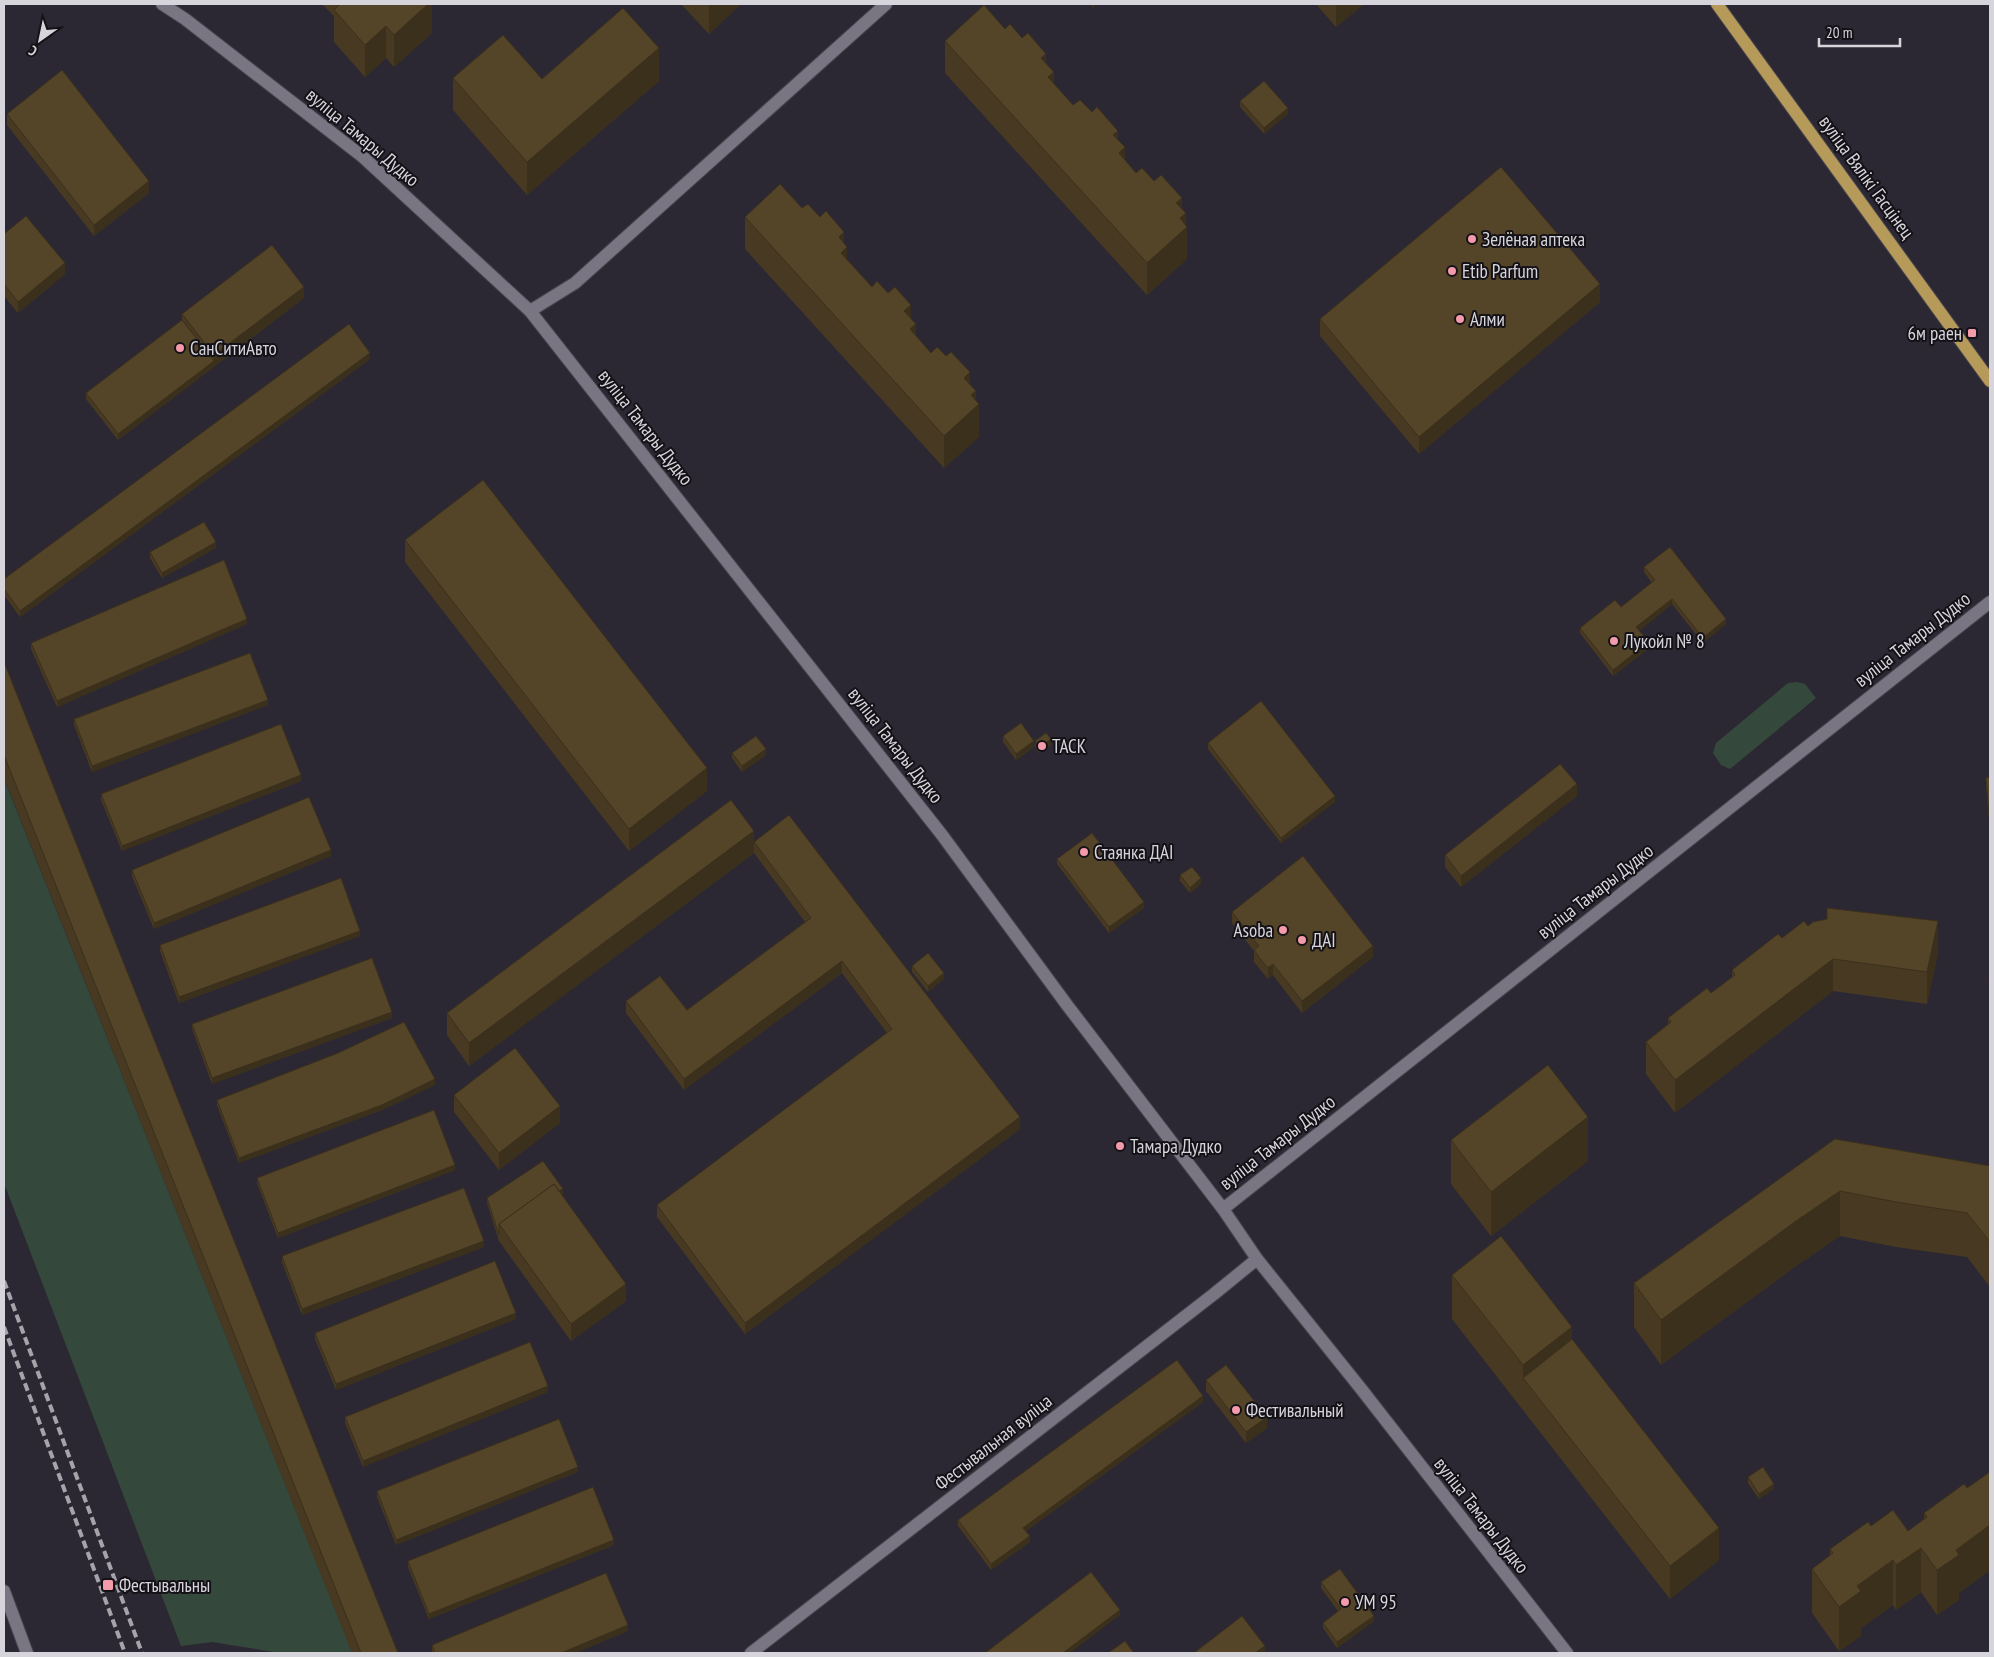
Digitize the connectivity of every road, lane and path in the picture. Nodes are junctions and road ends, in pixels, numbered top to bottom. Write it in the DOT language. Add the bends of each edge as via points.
graph roads {
  1 [pos="162,4"];
  2 [pos="886,4"];
  3 [pos="1717,4"];
  4 [pos="530,311"];
  5 [pos="1989,377"];
  6 [pos="1990,602"];
  7 [pos="1222,1210"];
  8 [pos="1256,1259"];
  9 [pos="4,1591"];
  10 [pos="27,1653"];
  11 [pos="751,1653"];
  12 [pos="1567,1653"];
  1 -- 4 [label="street, вуліца Тамары Дудко" via="186,19 363,157"];
  2 -- 4 [label="street" via="575,283"];
  3 -- 5 [label="main road, вуліца Вялікі Гасцінец"];
  4 -- 7 [label="street, вуліца Тамары Дудко" via="942,835"];
  6 -- 7 [label="street, вуліца Тамары Дудко"];
  7 -- 8 [label="street, вуліца Тамары Дудко"];
  8 -- 11 [label="street, Фестывальная вуліца"];
  8 -- 12 [label="street, вуліца Тамары Дудко"];
  9 -- 10 [label="street"];
}
